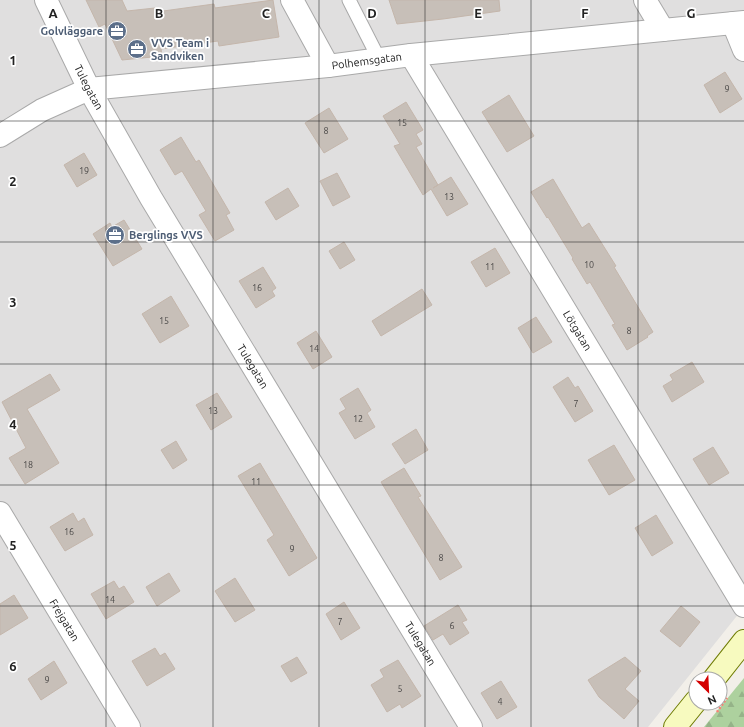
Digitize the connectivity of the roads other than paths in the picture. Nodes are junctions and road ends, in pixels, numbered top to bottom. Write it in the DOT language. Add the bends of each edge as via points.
graph roads {
  1 [pos="46,0"];
  2 [pos="292,0"];
  3 [pos="349,0"];
  4 [pos="645,0"];
  5 [pos="738,22"];
  6 [pos="663,30"];
  7 [pos="744,50"];
  8 [pos="412,55"];
  9 [pos="379,59"];
  10 [pos="328,66"];
  11 [pos="89,88"];
  12 [pos="0,136"];
  13 [pos="0,513"];
  14 [pos="744,606"];
  15 [pos="744,642"];
  16 [pos="720,671"];
  17 [pos="688,711"];
  18 [pos="129,727"];
  19 [pos="471,727"];
  20 [pos="675,727"];
  1 -- 11 [label="street, Tulegatan"];
  2 -- 10 [label="street"];
  3 -- 9 [label="lane"];
  4 -- 6 [label="street"];
  5 -- 6 [label="street, Polhemsgatan"];
  5 -- 7 [label="street"];
  6 -- 8 [label="street, Polhemsgatan"];
  8 -- 9 [label="street, Polhemsgatan"];
  8 -- 14 [label="street, Lötgatan"];
  9 -- 10 [label="street, Polhemsgatan"];
  10 -- 11 [label="street, Polhemsgatan"];
  11 -- 12 [label="street, Polhemsgatan" via="42,110"];
  11 -- 19 [label="street, Tulegatan" via="151,198"];
  13 -- 18 [label="street, Frejgatan"];
  15 -- 16 [label="street"];
  17 -- 20 [label="street"];
}
